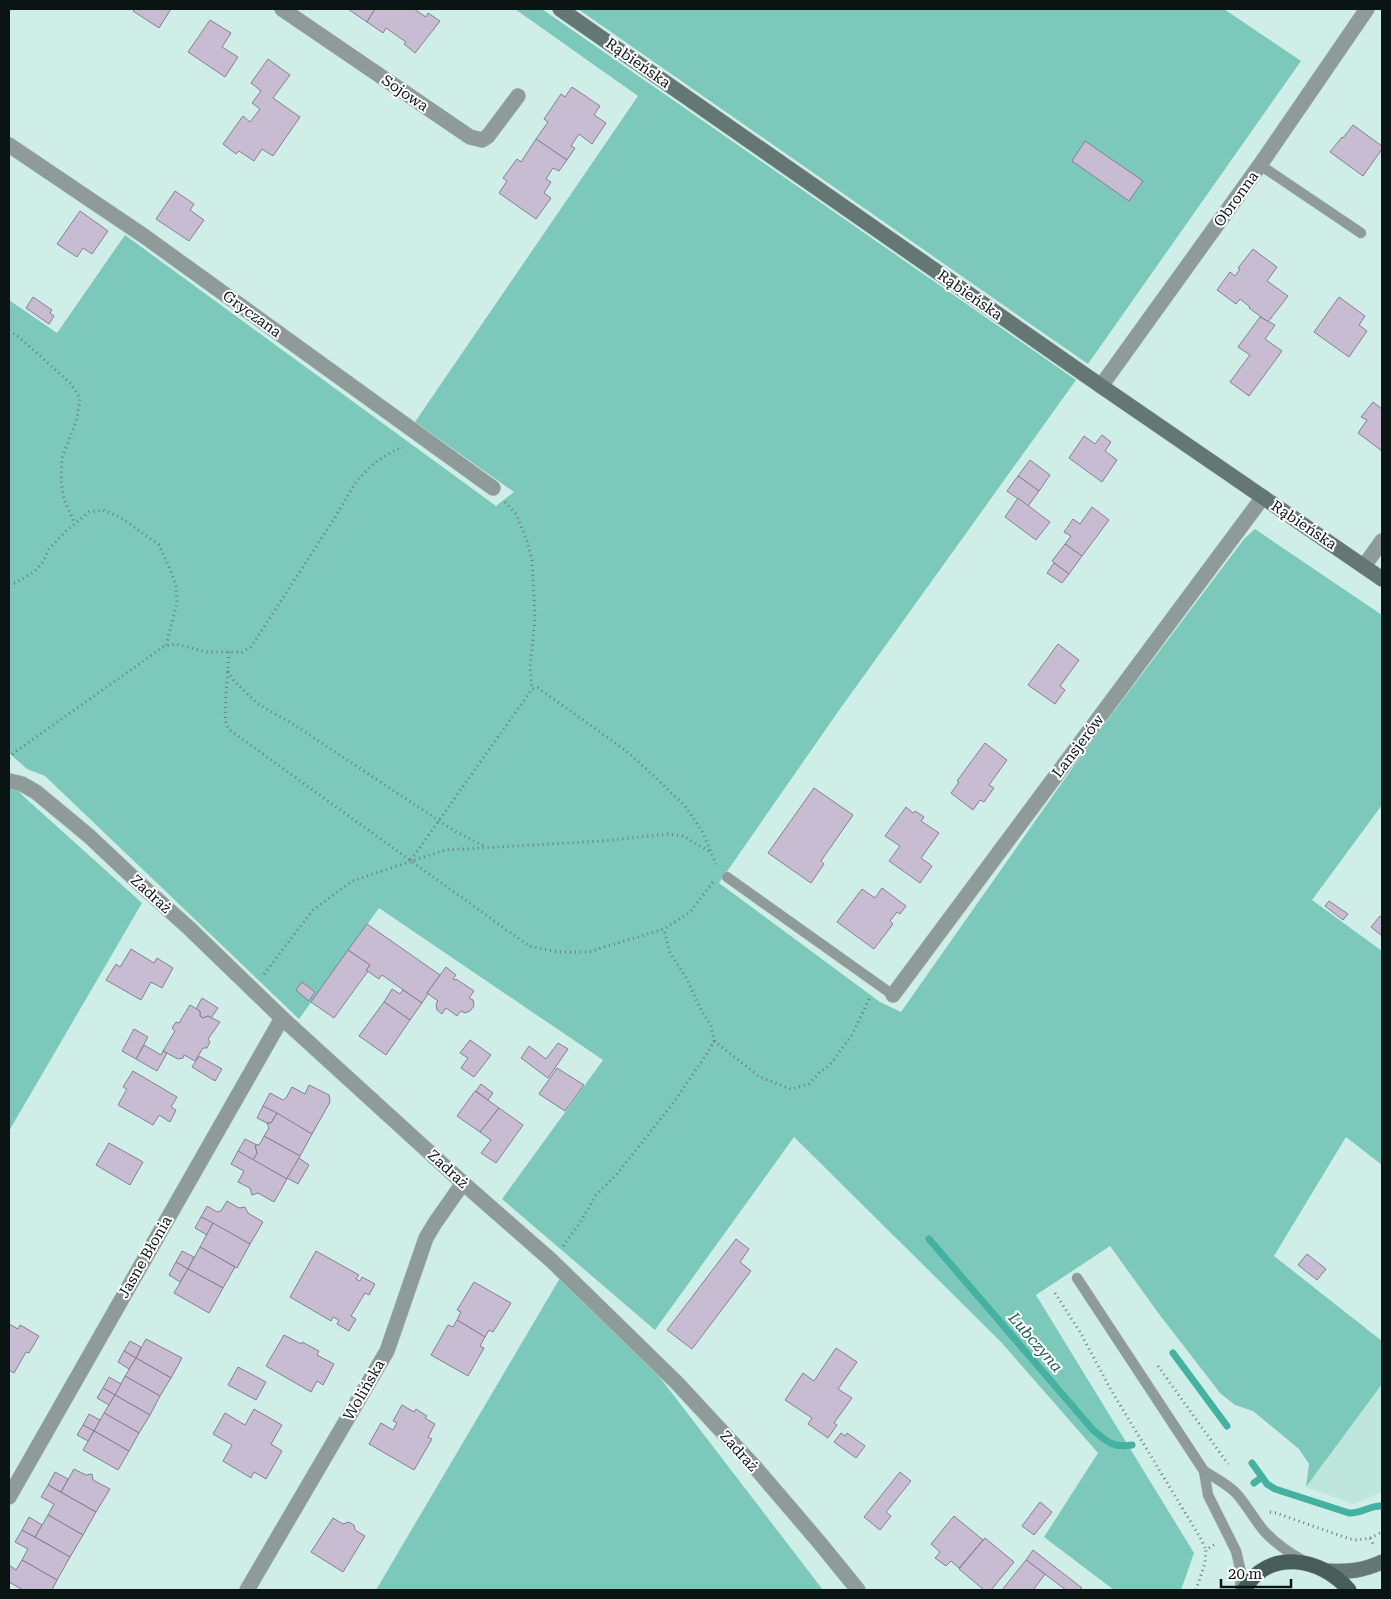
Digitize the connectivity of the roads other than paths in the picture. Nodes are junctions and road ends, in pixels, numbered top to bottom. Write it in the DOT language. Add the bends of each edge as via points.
graph roads {
  1 [pos="282,9"];
  2 [pos="560,9"];
  3 [pos="1367,9"];
  4 [pos="518,96"];
  5 [pos="9,145"];
  6 [pos="1260,165"];
  7 [pos="1361,232"];
  8 [pos="1101,386"];
  9 [pos="493,488"];
  10 [pos="1263,497"];
  11 [pos="1382,541"];
  12 [pos="1364,566"];
  13 [pos="1382,579"];
  14 [pos="10,781"];
  15 [pos="725,874"];
  16 [pos="893,995"];
  17 [pos="282,1018"];
  18 [pos="464,1183"];
  19 [pos="1077,1278"];
  20 [pos="1204,1471"];
  21 [pos="9,1497"];
  22 [pos="1380,1556"];
  23 [pos="1312,1565"];
  24 [pos="1328,1572"];
  25 [pos="247,1590"];
  26 [pos="858,1590"];
  27 [pos="1240,1590"];
  28 [pos="1244,1590"];
  29 [pos="1349,1590"];
  1 -- 4 [label="street, Sojowa" via="470,137 482,140 488,136"];
  2 -- 8 [label="street, Rąbieńska"];
  3 -- 6 [label="street, Obronna"];
  5 -- 9 [label="street, Gryczana" via="144,236"];
  6 -- 7 [label="lane"];
  6 -- 8 [label="street, Obronna"];
  8 -- 10 [label="street, Rąbieńska"];
  10 -- 12 [label="street, Rąbieńska"];
  10 -- 16 [label="street, Lansjerów"];
  11 -- 12 [label="street"];
  12 -- 13 [label="street, Rąbieńska"];
  14 -- 17 [label="street, Zadraż" via="36,792 89,836"];
  15 -- 16 [label="lane"];
  17 -- 18 [label="street, Zadraż"];
  17 -- 21 [label="street, Jasne Błonia"];
  18 -- 25 [label="street, Wolińska" via="426,1238 387,1351"];
  18 -- 26 [label="street, Zadraż" via="552,1261 677,1383 754,1466"];
  19 -- 20 [label="lane"];
  20 -- 23 [label="lane" via="1236,1494 1274,1541"];
  20 -- 27 [label="lane" via="1210,1501 1236,1551"];
  22 -- 24 [label="street" via="1367,1569"];
  23 -- 24 [label="main road"];
  23 -- 28 [label="main road" via="1291,1562 1269,1566 1250,1580"];
  24 -- 29 [label="main road"];
}
